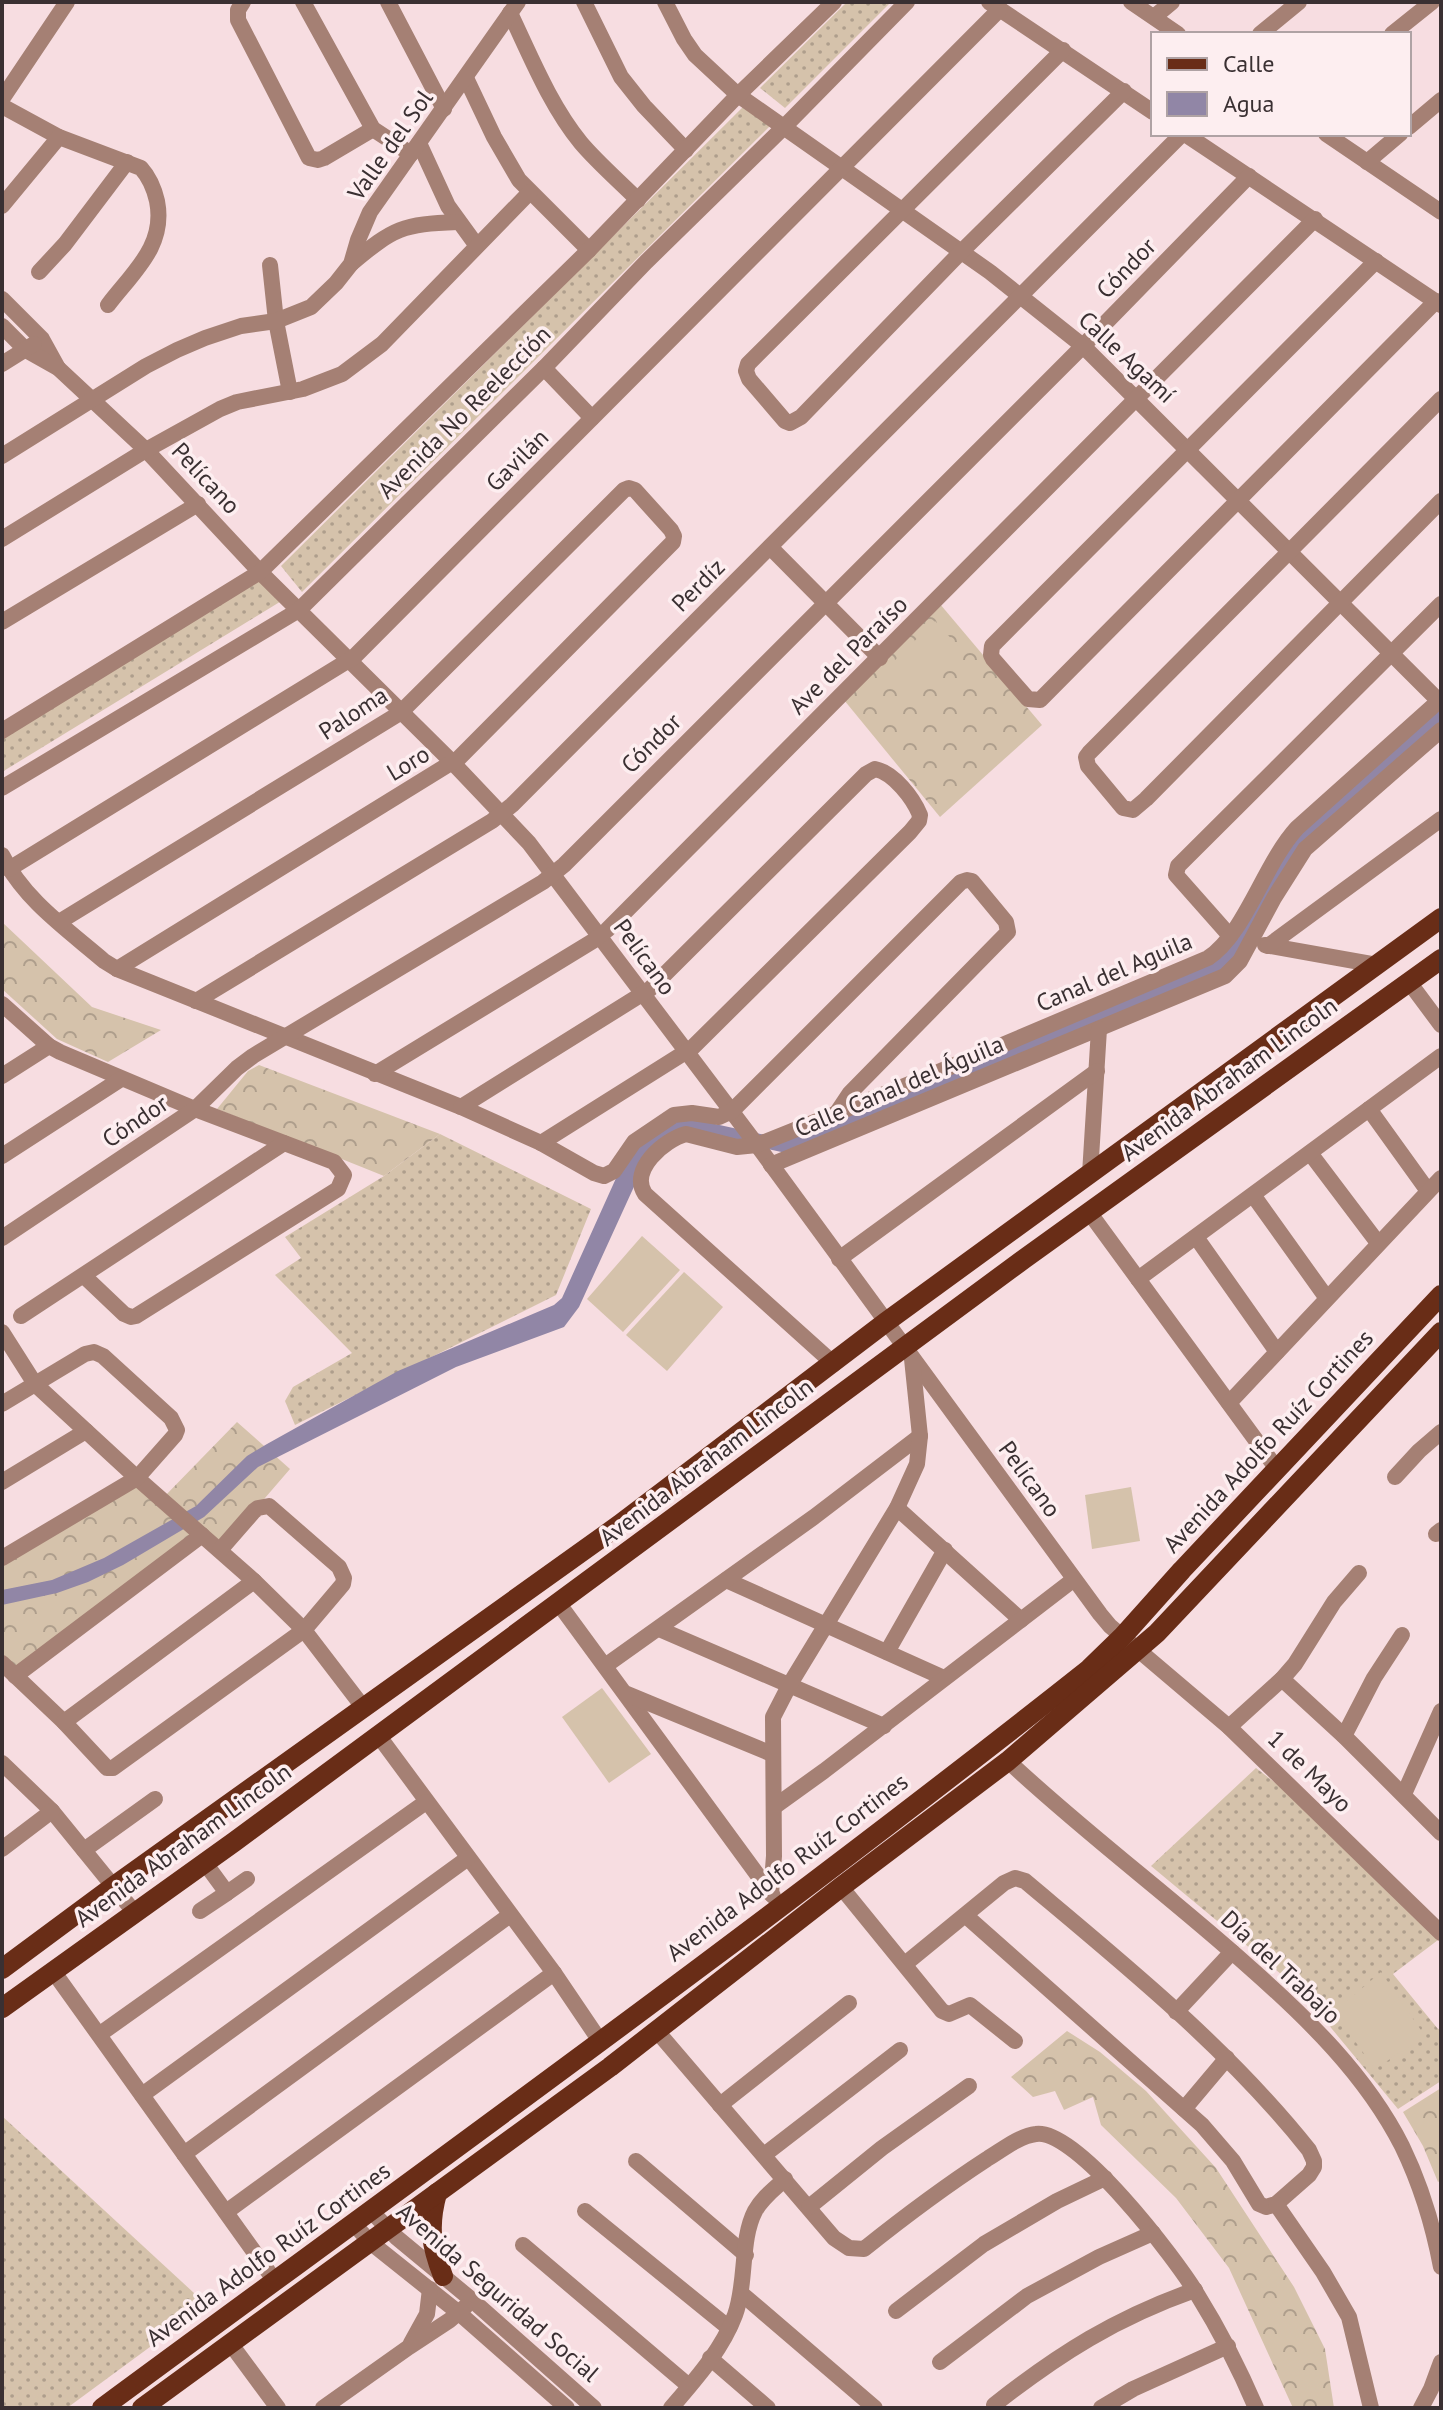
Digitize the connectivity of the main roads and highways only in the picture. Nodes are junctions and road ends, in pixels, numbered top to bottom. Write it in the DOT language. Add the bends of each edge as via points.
graph roads {
  1 [pos="1441,918"];
  2 [pos="1441,959"];
  3 [pos="1441,1296"];
  4 [pos="1441,1332"];
  5 [pos="1394,1381"];
  6 [pos="1063,1689"];
  7 [pos="1008,1761"];
  8 [pos="2,1969"];
  9 [pos="2,2008"];
  10 [pos="437,2193"];
  11 [pos="436,2283"];
  12 [pos="102,2408"];
  13 [pos="142,2408"];
  1 -- 8 [label="main road" via="886,1322 619,1525"];
  2 -- 9 [label="main road, Avenida Abraham Lincoln" via="1089,1212 909,1352"];
  3 -- 5 [label="main road" via="1437,1319 1400,1360"];
  3 -- 6 [label="main road, Avenida Adolfo Ruíz Cortines" via="1123,1636"];
  4 -- 5 [label="main road, Avenida Adolfo Ruíz Cortines"];
  5 -- 7 [label="main road, Avenida Adolfo Ruíz Cortines" via="1139,1650"];
  6 -- 7 [label="main road" via="1047,1711 1013,1737"];
  6 -- 12 [label="main road, Avenida Adolfo Ruíz Cortines" via="775,1900 600,2041"];
  7 -- 10 [label="main road, Avenida Adolfo Ruíz Cortines"];
  10 -- 11 [label="main road" via="430,2225"];
  10 -- 13 [label="main road, Avenida Adolfo Ruíz Cortines"];
}
